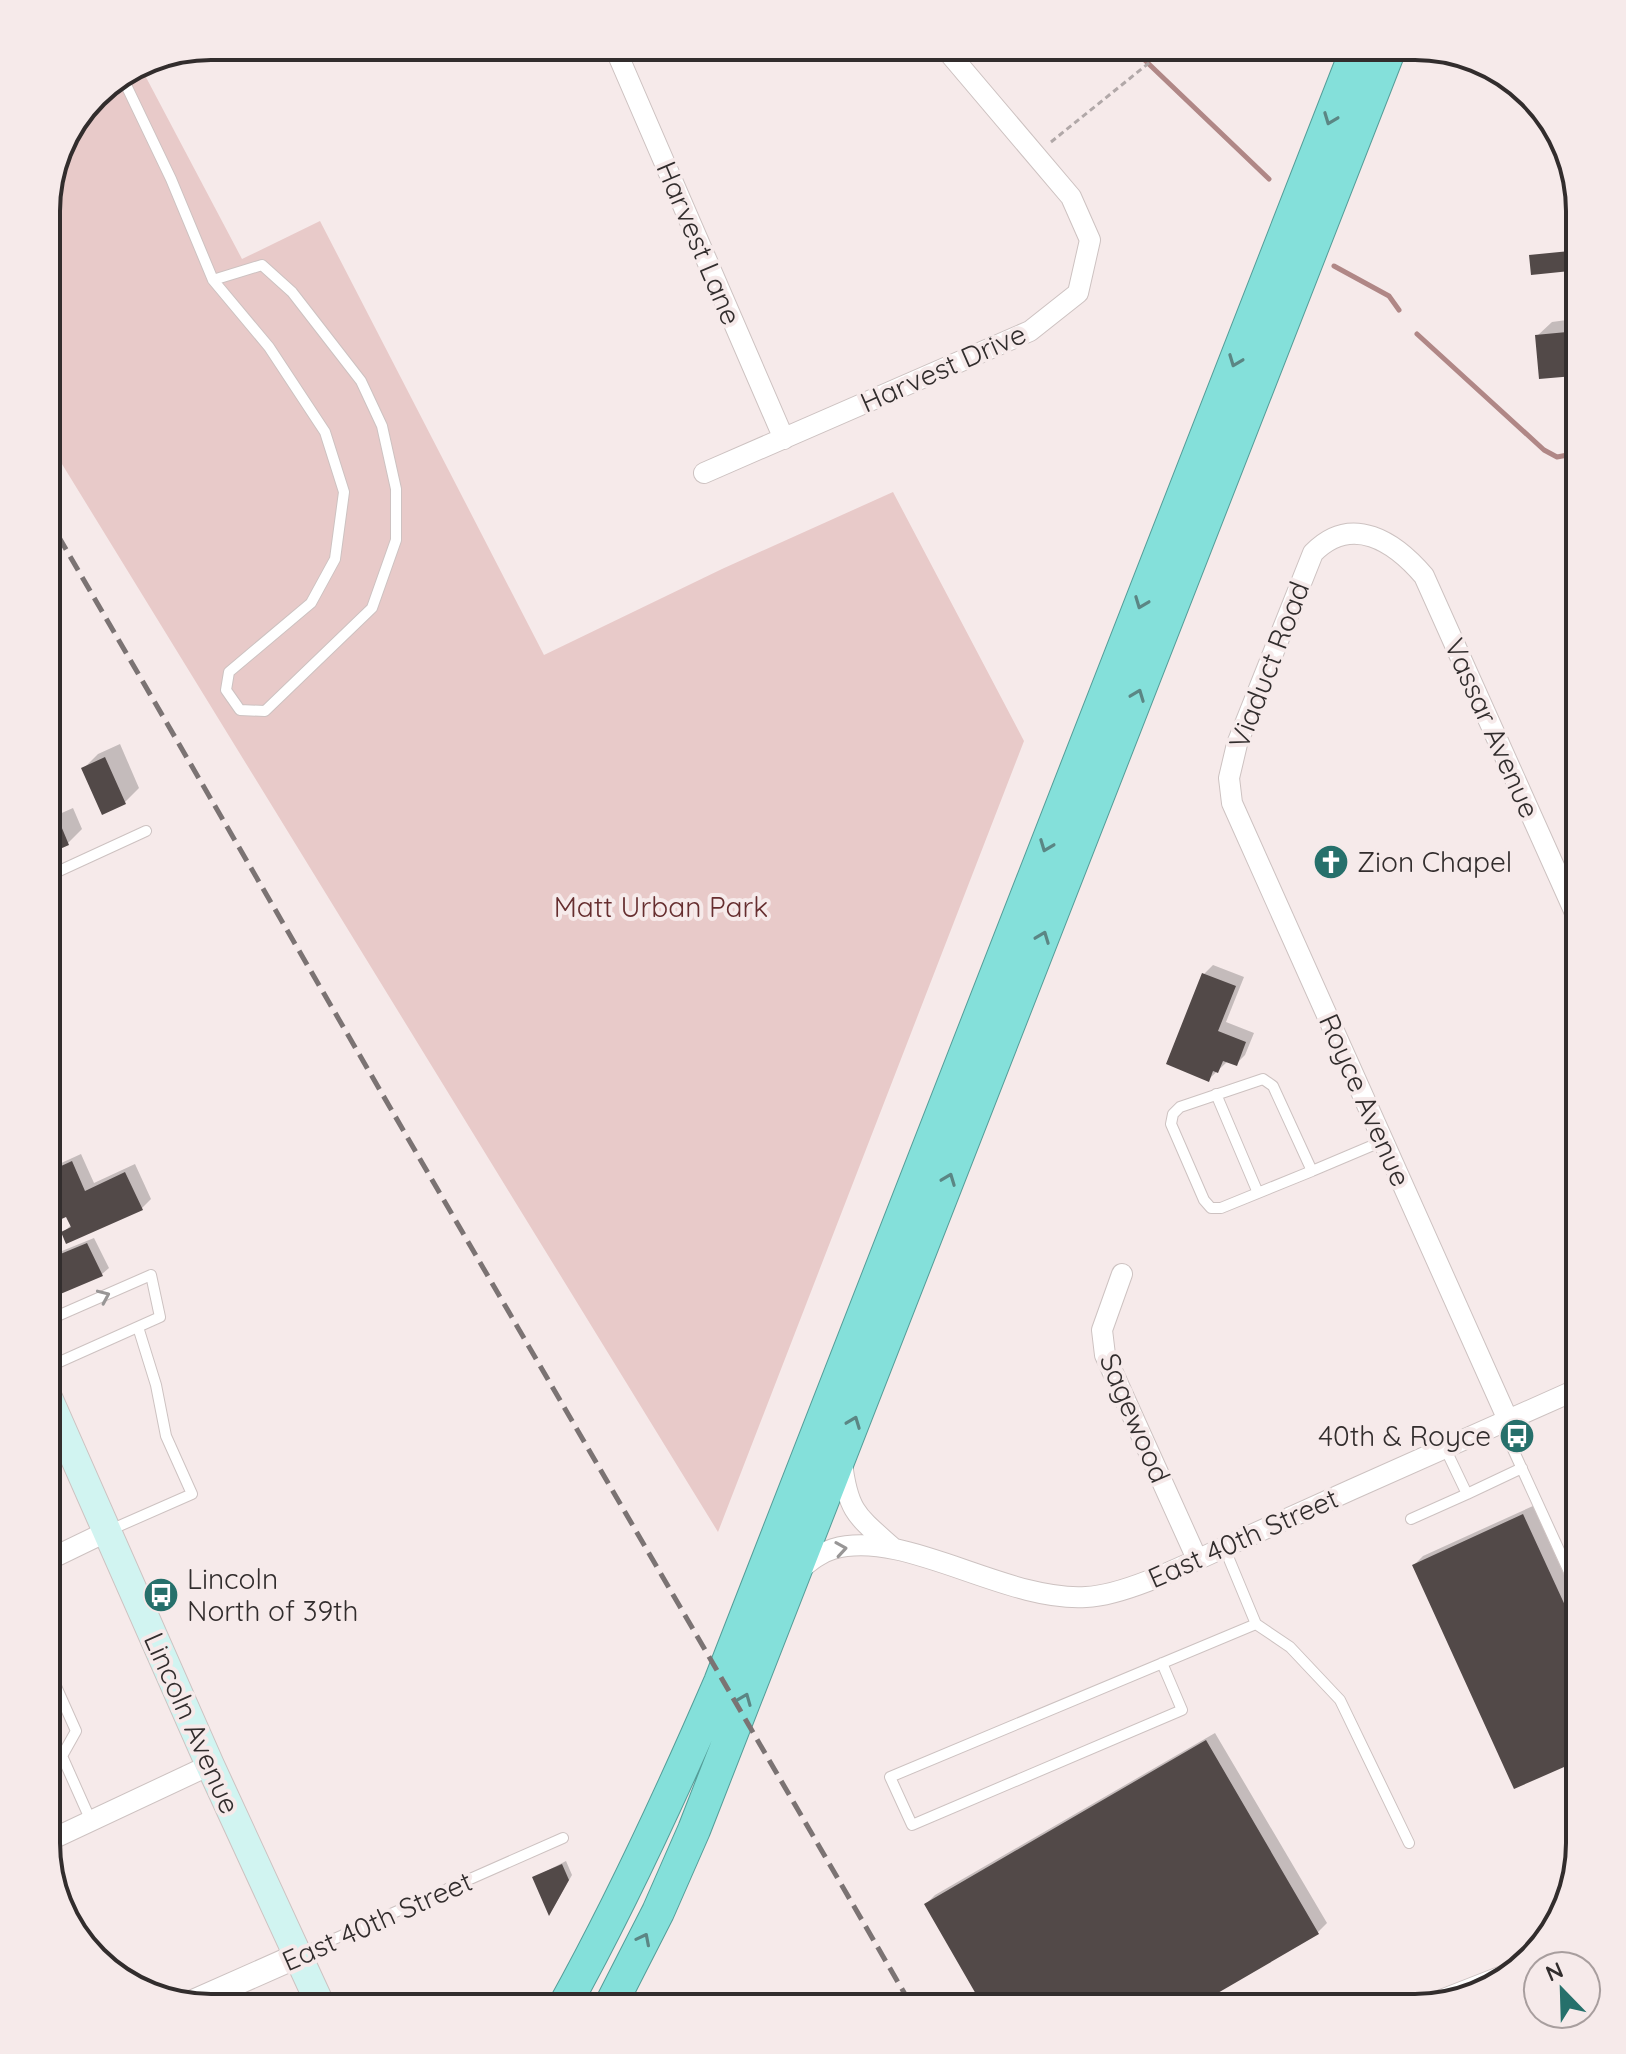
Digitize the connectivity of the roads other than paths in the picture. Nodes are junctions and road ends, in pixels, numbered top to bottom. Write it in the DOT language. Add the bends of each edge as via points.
graph roads {
  1 [pos="620,60"];
  2 [pos="955,60"];
  3 [pos="1353,60"];
  4 [pos="1386,60"];
  5 [pos="126,86"];
  6 [pos="213,280"];
  7 [pos="784,439"];
  8 [pos="704,473"];
  9 [pos="1424,576"];
  10 [pos="1229,778"];
  11 [pos="146,831"];
  12 [pos="60,871"];
  13 [pos="1566,893"];
  14 [pos="1216,1094"];
  15 [pos="1383,1141"];
  16 [pos="1312,1171"];
  17 [pos="1258,1193"];
  18 [pos="1122,1274"];
  19 [pos="60,1315"];
  20 [pos="138,1327"];
  21 [pos="60,1362"];
  22 [pos="1566,1394"];
  23 [pos="1504,1421"];
  24 [pos="60,1424"];
  25 [pos="1445,1448"];
  26 [pos="841,1455"];
  27 [pos="1522,1468"];
  28 [pos="1467,1494"];
  29 [pos="1411,1519"];
  30 [pos="108,1531"];
  31 [pos="1224,1547"];
  32 [pos="893,1548"];
  33 [pos="60,1554"];
  34 [pos="1197,1559"];
  35 [pos="1566,1565"];
  36 [pos="796,1573"];
  37 [pos="1256,1624"];
  38 [pos="1162,1663"];
  39 [pos="60,1695"];
  40 [pos="210,1765"];
  41 [pos="91,1821"];
  42 [pos="60,1835"];
  43 [pos="563,1838"];
  44 [pos="1409,1843"];
  45 [pos="297,1956"];
  46 [pos="211,1994"];
  47 [pos="315,1994"];
  48 [pos="571,1994"];
  49 [pos="616,1994"];
  1 -- 7 [label="street, Harvest Lane"];
  2 -- 7 [label="street, Harvest Drive" via="1071,197 1090,240 1078,293 1030,331"];
  3 -- 48 [label="highway, one-way" via="720,1682 644,1853"];
  26 -- 4 [label="highway, one-way"];
  5 -- 6 [label="lane"];
  6 -- 6 [label="lane" via="269,347 325,432 344,492 335,559 311,603 229,672 226,690 240,710 265,711 372,608 396,540 396,489 382,426 361,381 292,292 262,265"];
  7 -- 8 [label="street, Harvest Drive"];
  9 -- 10 [label="street, Viaduct Road" via="1401,551 1366,535 1335,537 1313,553 1237,744"];
  9 -- 13 [label="street, Vassar Avenue"];
  10 -- 15 [label="street, Royce Avenue" via="1238,821"];
  11 -- 12 [label="lane"];
  14 -- 16 [label="lane" via="1263,1079 1273,1086"];
  14 -- 17 [label="lane"];
  14 -- 17 [label="lane" via="1180,1107 1171,1124 1211,1208"];
  15 -- 16 [label="lane"];
  15 -- 23 [label="street, Royce Avenue"];
  16 -- 17 [label="lane"];
  18 -- 34 [label="street, Sagewood" via="1102,1330 1105,1355"];
  19 -- 20 [label="lane, one-way" via="151,1275 160,1317"];
  20 -- 21 [label="lane"];
  20 -- 30 [label="lane" via="166,1436 192,1494"];
  22 -- 23 [label="street, East 40th Street"];
  23 -- 25 [label="street, East 40th Street"];
  23 -- 27 [label="lane"];
  24 -- 30 [label="main road, Lincoln Avenue"];
  25 -- 28 [label="lane"];
  25 -- 31 [label="street, East 40th Street"];
  26 -- 32 [label="street" via="852,1508"];
  26 -- 36 [label="highway"];
  27 -- 28 [label="lane"];
  27 -- 35 [label="lane"];
  28 -- 29 [label="lane"];
  30 -- 33 [label="street"];
  30 -- 40 [label="main road, Lincoln Avenue"];
  31 -- 34 [label="street, East 40th Street"];
  31 -- 37 [label="lane"];
  32 -- 34 [label="street, East 40th Street" via="1020,1589 1071,1597 1120,1591"];
  36 -- 32 [label="street, one-way" via="830,1549"];
  49 -- 36 [label="highway, one-way" via="694,1830"];
  37 -- 38 [label="lane"];
  37 -- 44 [label="lane" via="1290,1647 1340,1700"];
  38 -- 38 [label="lane" via="890,1777 912,1825 1182,1710"];
  39 -- 41 [label="lane" via="76,1731 62,1756"];
  40 -- 41 [label="street"];
  40 -- 45 [label="main road, Lincoln Avenue"];
  41 -- 42 [label="street"];
  43 -- 45 [label="lane, East 40th Street"];
  45 -- 46 [label="street, East 40th Street"];
  45 -- 47 [label="main road, Lincoln Avenue"];
}
